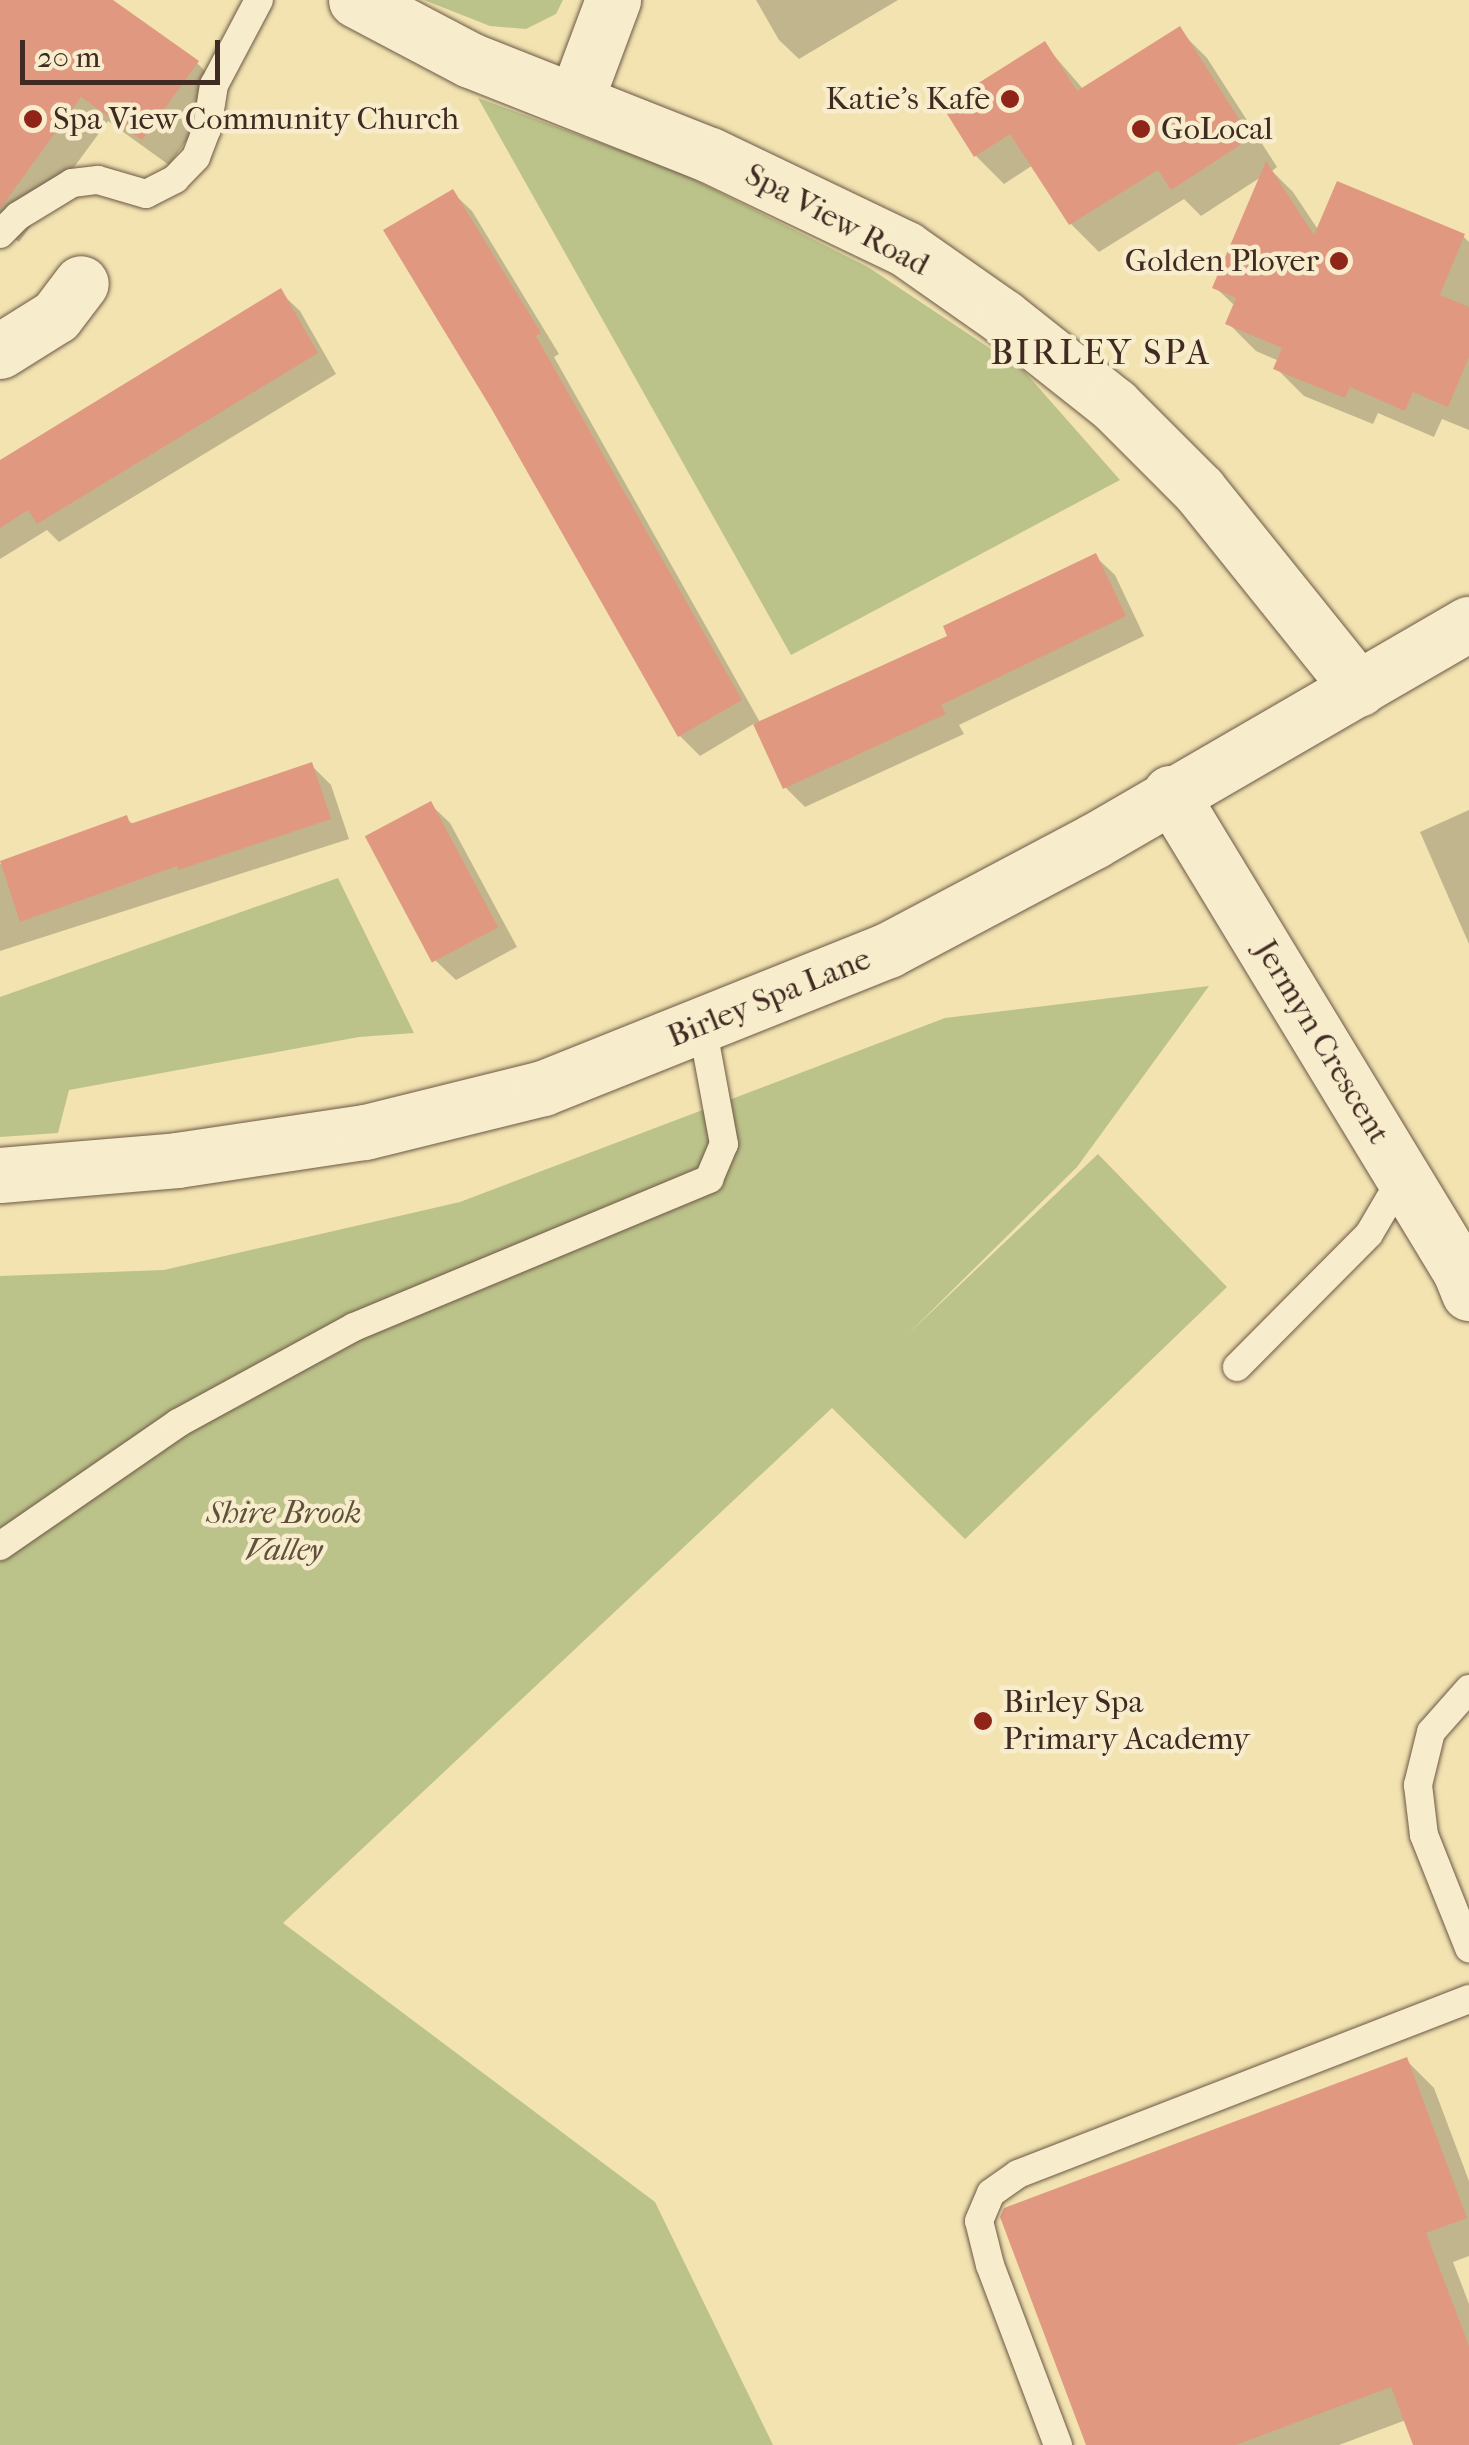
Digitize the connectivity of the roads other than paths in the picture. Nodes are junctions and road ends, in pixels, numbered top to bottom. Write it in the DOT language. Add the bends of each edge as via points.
graph roads {
  1 [pos="259,0"];
  2 [pos="356,0"];
  3 [pos="613,0"];
  4 [pos="576,99"];
  5 [pos="0,234"];
  6 [pos="82,284"];
  7 [pos="0,350"];
  8 [pos="1469,624"];
  9 [pos="1359,689"];
  10 [pos="1170,793"];
  11 [pos="702,1025"];
  12 [pos="0,1175"];
  13 [pos="1403,1176"];
  14 [pos="1469,1294"];
  15 [pos="1237,1367"];
  16 [pos="0,1546"];
  17 [pos="1469,1690"];
  18 [pos="1469,1948"];
  19 [pos="1469,2000"];
  20 [pos="1058,2445"];
  1 -- 5 [label="lane" via="214,85 196,156 174,179 146,194 98,180 72,182"];
  2 -- 4 [label="street, Spa View Road" via="470,60"];
  3 -- 4 [label="street"];
  4 -- 9 [label="street, Spa View Road" via="906,249 1003,317 1114,404 1199,490"];
  6 -- 7 [label="street" via="56,316"];
  8 -- 9 [label="street, Birley Spa Lane"];
  9 -- 10 [label="street, Birley Spa Lane"];
  10 -- 11 [label="street, Birley Spa Lane" via="888,950"];
  10 -- 13 [label="street, Jermyn Crescent"];
  11 -- 12 [label="street, Birley Spa Lane" via="543,1088 428,1119 177,1160"];
  11 -- 16 [label="lane" via="724,1144 708,1179 354,1327 178,1423"];
  13 -- 14 [label="street, Jermyn Crescent"];
  13 -- 15 [label="lane" via="1368,1234"];
  17 -- 18 [label="lane" via="1430,1732 1418,1785 1424,1836"];
  19 -- 20 [label="lane" via="1018,2174 990,2193 979,2221 990,2264"];
}
